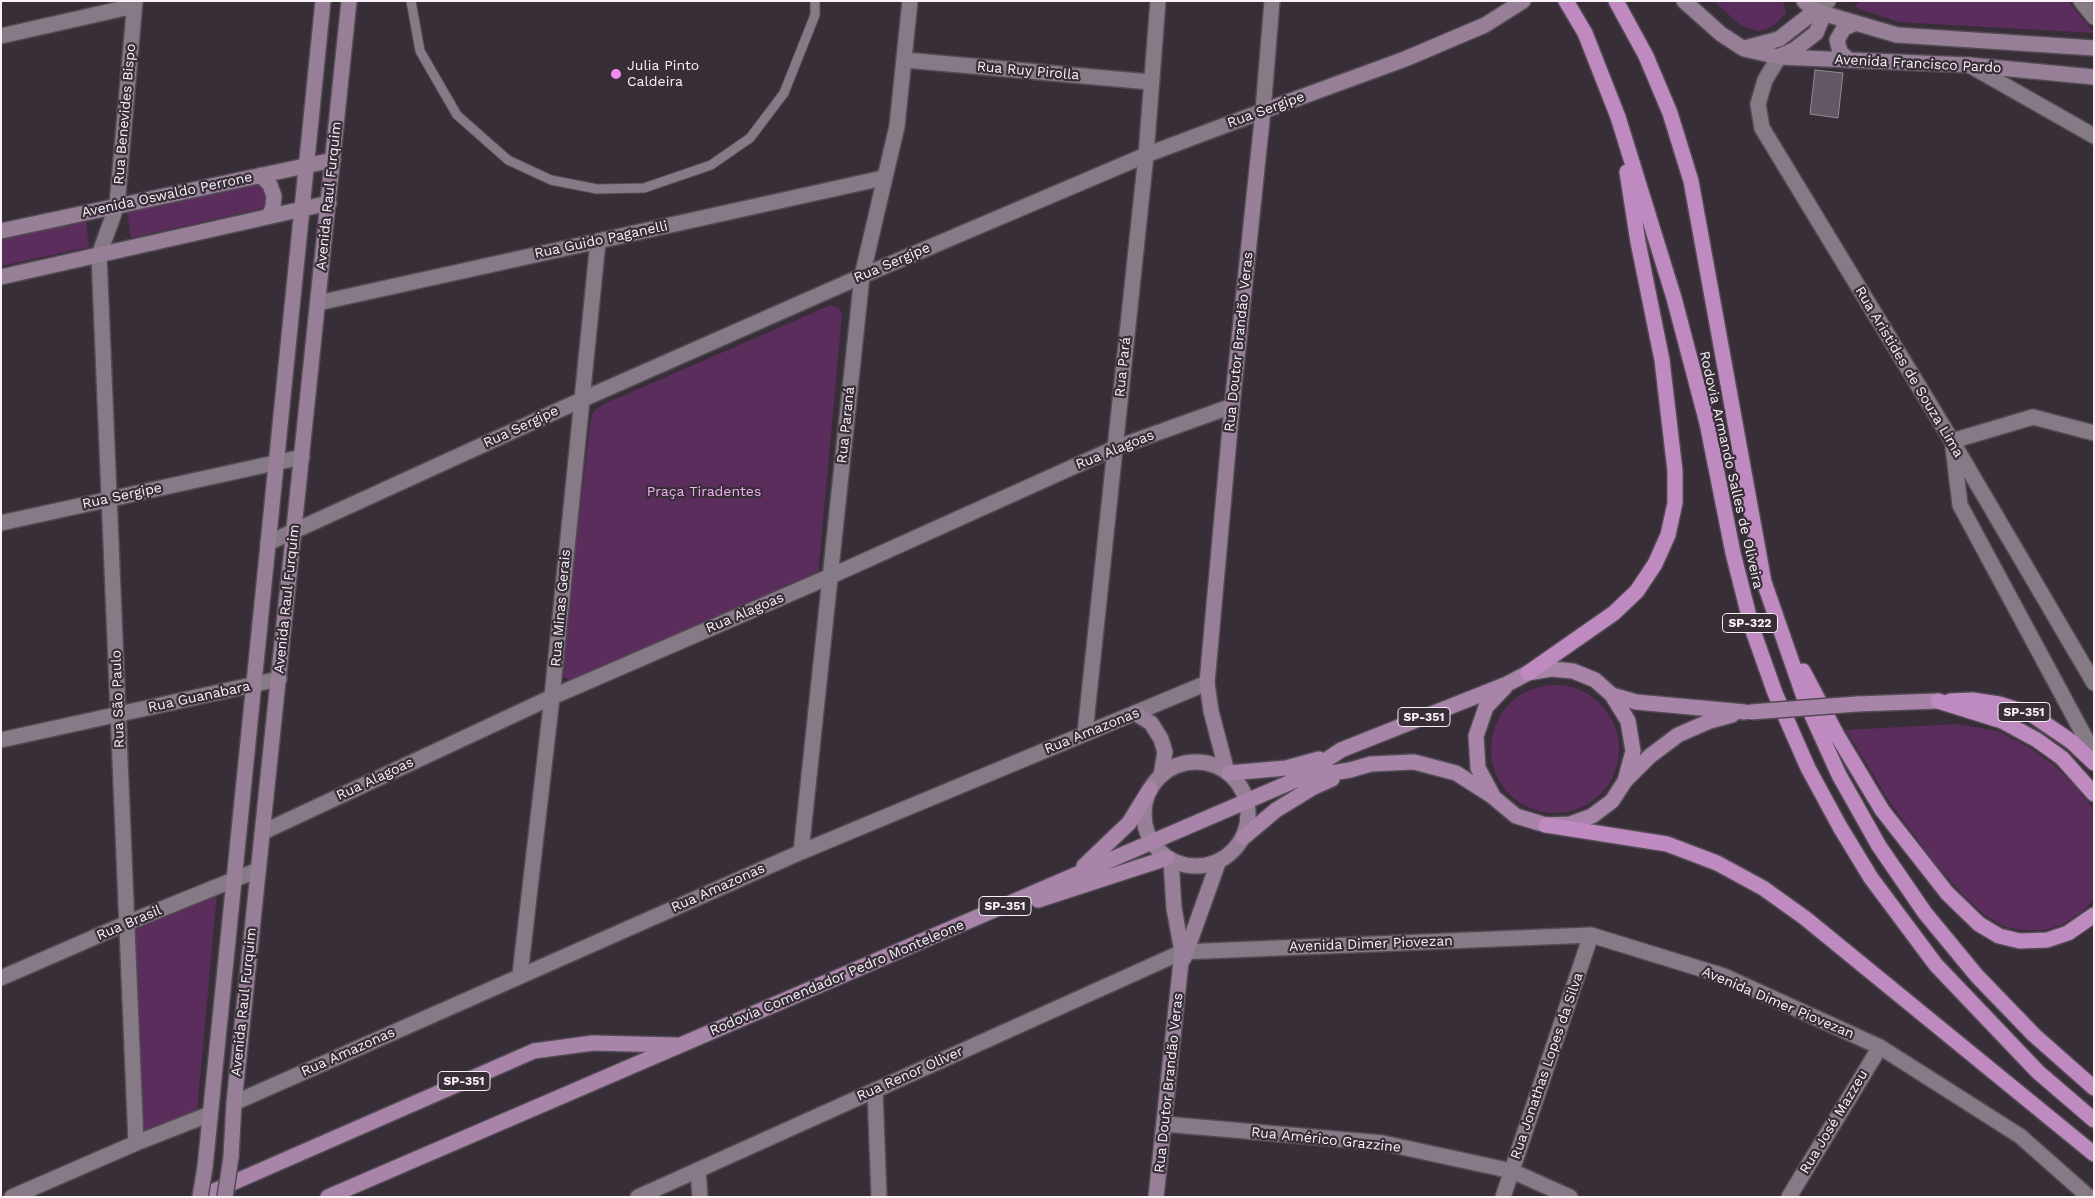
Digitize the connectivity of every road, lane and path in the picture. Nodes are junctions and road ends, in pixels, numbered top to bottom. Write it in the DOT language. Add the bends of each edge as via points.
graph roads {
  1 [pos="323,1"];
  2 [pos="349,1"];
  3 [pos="410,1"];
  4 [pos="815,1"];
  5 [pos="910,1"];
  6 [pos="1158,1"];
  7 [pos="1272,1"];
  8 [pos="1523,1"];
  9 [pos="1566,1"];
  10 [pos="1684,1"];
  11 [pos="2081,1"];
  12 [pos="134,4"];
  13 [pos="1617,4"];
  14 [pos="1818,7"];
  15 [pos="2094,17"];
  16 [pos="1856,23"];
  17 [pos="1,36"];
  18 [pos="2094,48"];
  19 [pos="1744,49"];
  20 [pos="1779,57"];
  21 [pos="905,60"];
  22 [pos="1849,60"];
  23 [pos="1969,65"];
  24 [pos="2094,77"];
  25 [pos="1150,82"];
  26 [pos="1263,111"];
  27 [pos="1618,117"];
  28 [pos="2094,136"];
  29 [pos="1146,155"];
  30 [pos="333,160"];
  31 [pos="306,165"];
  32 [pos="261,175"];
  33 [pos="883,178"];
  34 [pos="329,203"];
  35 [pos="117,205"];
  36 [pos="302,209"];
  37 [pos="269,216"];
  38 [pos="1,231"];
  39 [pos="598,240"];
  40 [pos="99,255"];
  41 [pos="862,276"];
  42 [pos="1,277"];
  43 [pos="318,303"];
  44 [pos="581,400"];
  45 [pos="1232,406"];
  46 [pos="2094,433"];
  47 [pos="1952,441"];
  48 [pos="1115,448"];
  49 [pos="302,457"];
  50 [pos="276,463"];
  51 [pos="110,499"];
  52 [pos="1,523"];
  53 [pos="294,531"];
  54 [pos="268,544"];
  55 [pos="830,576"];
  56 [pos="1778,623"];
  57 [pos="1528,673"];
  58 [pos="279,680"];
  59 [pos="1207,683"];
  60 [pos="2094,683"];
  61 [pos="1507,684"];
  62 [pos="253,685"];
  63 [pos="1612,695"];
  64 [pos="552,696"];
  65 [pos="1938,702"];
  66 [pos="1748,712"];
  67 [pos="1136,713"];
  68 [pos="119,715"];
  69 [pos="1085,733"];
  70 [pos="1,740"];
  71 [pos="1342,750"];
  72 [pos="2094,754"];
  73 [pos="2094,763"];
  74 [pos="1350,770"];
  75 [pos="1228,772"];
  76 [pos="1161,775"];
  77 [pos="1298,779"];
  78 [pos="1626,781"];
  79 [pos="1150,789"];
  80 [pos="2094,794"];
  81 [pos="1492,796"];
  82 [pos="1247,801"];
  83 [pos="1546,825"];
  84 [pos="263,832"];
  85 [pos="1244,837"];
  86 [pos="1152,842"];
  87 [pos="801,852"];
  88 [pos="1169,859"];
  89 [pos="1218,863"];
  90 [pos="258,870"];
  91 [pos="233,881"];
  92 [pos="1060,882"];
  93 [pos="2094,915"];
  94 [pos="127,923"];
  95 [pos="968,923"];
  96 [pos="1591,935"];
  97 [pos="1184,952"];
  98 [pos="520,975"];
  99 [pos="1,978"];
  100 [pos="679,1045"];
  101 [pos="1880,1047"];
  102 [pos="2094,1088"];
  103 [pos="875,1090"];
  104 [pos="234,1103"];
  105 [pos="210,1114"];
  106 [pos="2094,1120"];
  107 [pos="1164,1124"];
  108 [pos="136,1143"];
  109 [pos="2094,1154"];
  110 [pos="698,1170"];
  111 [pos="1512,1171"];
  112 [pos="12,1197"];
  113 [pos="200,1197"];
  114 [pos="225,1197"];
  115 [pos="328,1197"];
  116 [pos="638,1197"];
  117 [pos="700,1197"];
  118 [pos="879,1197"];
  119 [pos="1156,1197"];
  120 [pos="1503,1197"];
  121 [pos="1570,1197"];
  122 [pos="1789,1197"];
  123 [pos="2089,1197"];
  1 -- 31 [label="main road, Avenida Raul Furquim"];
  2 -- 30 [label="main road, Avenida Raul Furquim"];
  3 -- 4 [label="lane" via="420,51 457,115 508,160 551,180 597,189 644,188 711,166 750,138 784,93 815,15"];
  5 -- 21 [label="street, Rua Paraná"];
  6 -- 25 [label="street, Rua Pará"];
  7 -- 26 [label="street, Rua Doutor Brandão Veras"];
  8 -- 26 [label="main road, Rua Sergipe" via="1485,25 1406,59"];
  9 -- 27 [label="highway, Rodovia Armando Salles de Oliveira / SP-322" via="1584,33"];
  10 -- 19 [label="main road" via="1721,34"];
  11 -- 15 [label="street"];
  12 -- 17 [label="street"];
  12 -- 35 [label="street, Rua Benevides Bispo"];
  13 -- 56 [label="highway, Rodovia Armando Salles de Oliveira / SP-322" via="1646,56 1670,113 1691,181 1764,582"];
  14 -- 16 [label="main road, Avenida Francisco Pardo"];
  14 -- 19 [label="main road" via="1779,39"];
  14 -- 20 [label="main road" via="1816,33"];
  16 -- 18 [label="main road, Avenida Francisco Pardo" via="1896,35"];
  16 -- 22 [label="main road" via="1844,28 1837,40 1840,52"];
  19 -- 20 [label="main road, Avenida Francisco Pardo"];
  20 -- 22 [label="main road, Avenida Francisco Pardo"];
  20 -- 47 [label="street, Rua Aristides de Souza Lima" via="1765,80 1758,104 1762,128"];
  21 -- 25 [label="street, Rua Ruy Pirolla"];
  21 -- 33 [label="street, Rua Paraná" via="897,126"];
  22 -- 23 [label="main road, Avenida Francisco Pardo"];
  23 -- 24 [label="main road, Avenida Francisco Pardo"];
  23 -- 28 [label="street"];
  25 -- 29 [label="street, Rua Pará"];
  26 -- 29 [label="street, Rua Sergipe"];
  26 -- 45 [label="main road, Rua Doutor Brandão Veras"];
  27 -- 57 [label="highway" via="1638,242 1662,360 1676,471 1675,504 1668,535 1655,564 1637,591 1614,613"];
  27 -- 106 [label="highway, Rodovia Armando Salles de Oliveira / SP-322" via="1674,298 1707,423 1752,628 1775,693 1808,768 1871,878 1936,965 2038,1072"];
  29 -- 41 [label="street, Rua Sergipe"];
  29 -- 48 [label="street, Rua Pará"];
  30 -- 31 [label="main road, Avenida Oswaldo Perrone"];
  30 -- 34 [label="main road, Avenida Raul Furquim"];
  31 -- 32 [label="main road, Avenida Oswaldo Perrone"];
  31 -- 36 [label="main road, Avenida Raul Furquim"];
  32 -- 35 [label="main road, Avenida Oswaldo Perrone"];
  32 -- 37 [label="main road" via="274,196"];
  33 -- 39 [label="street, Rua Guido Paganelli"];
  33 -- 41 [label="street, Rua Paraná"];
  34 -- 36 [label="main road"];
  34 -- 43 [label="main road, Avenida Raul Furquim"];
  35 -- 38 [label="main road, Avenida Oswaldo Perrone"];
  35 -- 40 [label="street, Rua Benevides Bispo"];
  36 -- 37 [label="main road"];
  36 -- 50 [label="main road, Avenida Raul Furquim"];
  37 -- 40 [label="main road"];
  39 -- 43 [label="street, Rua Guido Paganelli"];
  39 -- 44 [label="street, Rua Minas Gerais"];
  40 -- 42 [label="main road"];
  40 -- 51 [label="street, Rua São Paulo"];
  41 -- 44 [label="street, Rua Sergipe"];
  41 -- 55 [label="street, Rua Paraná"];
  43 -- 49 [label="main road, Avenida Raul Furquim"];
  44 -- 53 [label="street, Rua Sergipe"];
  44 -- 64 [label="street, Rua Minas Gerais"];
  45 -- 48 [label="street, Rua Alagoas"];
  45 -- 59 [label="main road, Rua Doutor Brandão Veras"];
  46 -- 47 [label="street" via="2033,417"];
  47 -- 60 [label="street, Rua Aristides de Souza Lima"];
  47 -- 72 [label="street" via="1960,505"];
  48 -- 55 [label="street, Rua Alagoas"];
  48 -- 69 [label="street, Rua Pará"];
  49 -- 50 [label="street, Rua Sergipe"];
  49 -- 53 [label="main road, Avenida Raul Furquim"];
  50 -- 51 [label="street, Rua Sergipe"];
  50 -- 54 [label="main road, Avenida Raul Furquim"];
  51 -- 52 [label="street, Rua Sergipe"];
  51 -- 68 [label="street, Rua São Paulo"];
  53 -- 54 [label="street, Rua Sergipe"];
  53 -- 58 [label="main road, Avenida Raul Furquim"];
  54 -- 62 [label="main road, Avenida Raul Furquim"];
  55 -- 64 [label="street, Rua Alagoas"];
  55 -- 87 [label="street, Rua Paraná"];
  56 -- 93 [label="highway" via="1837,735 1882,810 1957,905 1999,936 2020,941 2047,940 2068,933"];
  56 -- 102 [label="highway, Rodovia Armando Salles de Oliveira / SP-322" via="1806,700 1832,758 1879,846 1926,913 1977,976 2034,1035"];
  57 -- 61 [label="main road, Rodovia Comendador Pedro Monteleone / SP-351"];
  57 -- 63 [label="main road, Rodovia Comendador Pedro Monteleone / SP-351" via="1551,669 1573,671 1595,680"];
  58 -- 62 [label="street, Rua Guanabara"];
  58 -- 84 [label="main road, Avenida Raul Furquim"];
  59 -- 67 [label="street, Rua Amazonas"];
  59 -- 75 [label="main road, Rua Doutor Brandão Veras" via="1210,712"];
  61 -- 71 [label="main road, Rodovia Comendador Pedro Monteleone / SP-351"];
  61 -- 81 [label="main road, SP-351" via="1486,707 1476,736 1478,768"];
  62 -- 68 [label="street, Rua Guanabara"];
  62 -- 91 [label="main road, Avenida Raul Furquim"];
  63 -- 66 [label="main road, Rodovia Comendador Pedro Monteleone / SP-351" via="1636,702"];
  63 -- 78 [label="main road, SP-351" via="1628,721 1633,752"];
  64 -- 84 [label="street, Rua Alagoas"];
  64 -- 98 [label="street, Rua Minas Gerais"];
  65 -- 66 [label="main road, Rodovia Comendador Pedro Monteleone / SP-351, bridge"];
  65 -- 73 [label="highway, SP-351" via="1972,700 2031,714 2072,742"];
  65 -- 80 [label="highway" via="2002,721 2037,740 2062,758"];
  66 -- 78 [label="main road, SP-351" via="1710,721 1678,735 1650,756"];
  67 -- 69 [label="street, Rua Amazonas"];
  67 -- 76 [label="main road" via="1151,723 1161,739 1165,752"];
  68 -- 70 [label="street, Rua Guanabara"];
  68 -- 94 [label="street, Rua São Paulo"];
  69 -- 87 [label="street, Rua Amazonas"];
  71 -- 75 [label="main road" via="1286,768"];
  71 -- 77 [label="main road, Rodovia Comendador Pedro Monteleone / SP-351"];
  74 -- 77 [label="main road, Rodovia Comendador Pedro Monteleone / SP-351"];
  74 -- 81 [label="main road, Rodovia Comendador Pedro Monteleone / SP-351" via="1392,762 1428,765 1456,773"];
  74 -- 85 [label="main road" via="1284,805"];
  75 -- 76 [label="main road" via="1211,764 1193,762 1176,766"];
  75 -- 82 [label="main road" via="1240,785"];
  76 -- 79 [label="main road"];
  77 -- 82 [label="main road, Rodovia Comendador Pedro Monteleone / SP-351"];
  78 -- 83 [label="main road, SP-351" via="1612,801 1592,816 1570,824"];
  79 -- 86 [label="main road" via="1144,806 1145,825"];
  79 -- 92 [label="main road" via="1115,839"];
  81 -- 83 [label="main road, Rodovia Comendador Pedro Monteleone / SP-351" via="1516,816"];
  82 -- 85 [label="main road" via="1249,813"];
  82 -- 86 [label="main road, Rodovia Comendador Pedro Monteleone / SP-351"];
  83 -- 109 [label="highway" via="1667,844 1717,863 1763,888 1812,924"];
  84 -- 90 [label="main road, Avenida Raul Furquim"];
  85 -- 89 [label="main road" via="1233,852"];
  86 -- 88 [label="main road"];
  86 -- 92 [label="main road, Rodovia Comendador Pedro Monteleone / SP-351"];
  87 -- 98 [label="street, Rua Amazonas"];
  88 -- 89 [label="main road" via="1201,867"];
  88 -- 95 [label="main road"];
  88 -- 97 [label="main road" via="1174,908"];
  89 -- 97 [label="main road, Rua Doutor Brandão Veras"];
  90 -- 91 [label="street, Rua Brasil"];
  90 -- 104 [label="main road, Avenida Raul Furquim"];
  91 -- 94 [label="street, Rua Brasil"];
  91 -- 105 [label="main road, Avenida Raul Furquim"];
  92 -- 95 [label="main road, Rodovia Comendador Pedro Monteleone / SP-351"];
  94 -- 99 [label="street, Rua Brasil"];
  94 -- 108 [label="street, Rua São Paulo"];
  95 -- 100 [label="main road, Rodovia Comendador Pedro Monteleone / SP-351"];
  96 -- 97 [label="street, Avenida Dimer Piovezan"];
  96 -- 101 [label="street, Avenida Dimer Piovezan" via="1724,976"];
  96 -- 111 [label="street, Rua Jonathas Lopes da Silva"];
  97 -- 103 [label="street, Rua Renor Oliver"];
  97 -- 107 [label="main road, Rua Doutor Brandão Veras"];
  98 -- 104 [label="street, Rua Amazonas"];
  100 -- 113 [label="main road, Rodovia Comendador Pedro Monteleone / SP-351" via="593,1043 534,1051"];
  100 -- 115 [label="main road, Rodovia Comendador Pedro Monteleone / SP-351"];
  101 -- 122 [label="street, Rua José Mazzeu"];
  101 -- 123 [label="street, Avenida Dimer Piovezan" via="2020,1136"];
  103 -- 110 [label="street, Rua Renor Oliver"];
  103 -- 118 [label="street"];
  104 -- 114 [label="main road, Avenida Raul Furquim, bridge"];
  105 -- 108 [label="street"];
  105 -- 113 [label="main road, Avenida Raul Furquim, bridge"];
  107 -- 111 [label="street, Rua Américo Grazzine" via="1383,1144"];
  107 -- 119 [label="main road, Rua Doutor Brandão Veras"];
  108 -- 112 [label="street"];
  110 -- 116 [label="street, Rua Renor Oliver"];
  110 -- 117 [label="street"];
  111 -- 120 [label="street, Rua Jonathas Lopes da Silva"];
  111 -- 121 [label="street, Rua Américo Grazzine"];
}
